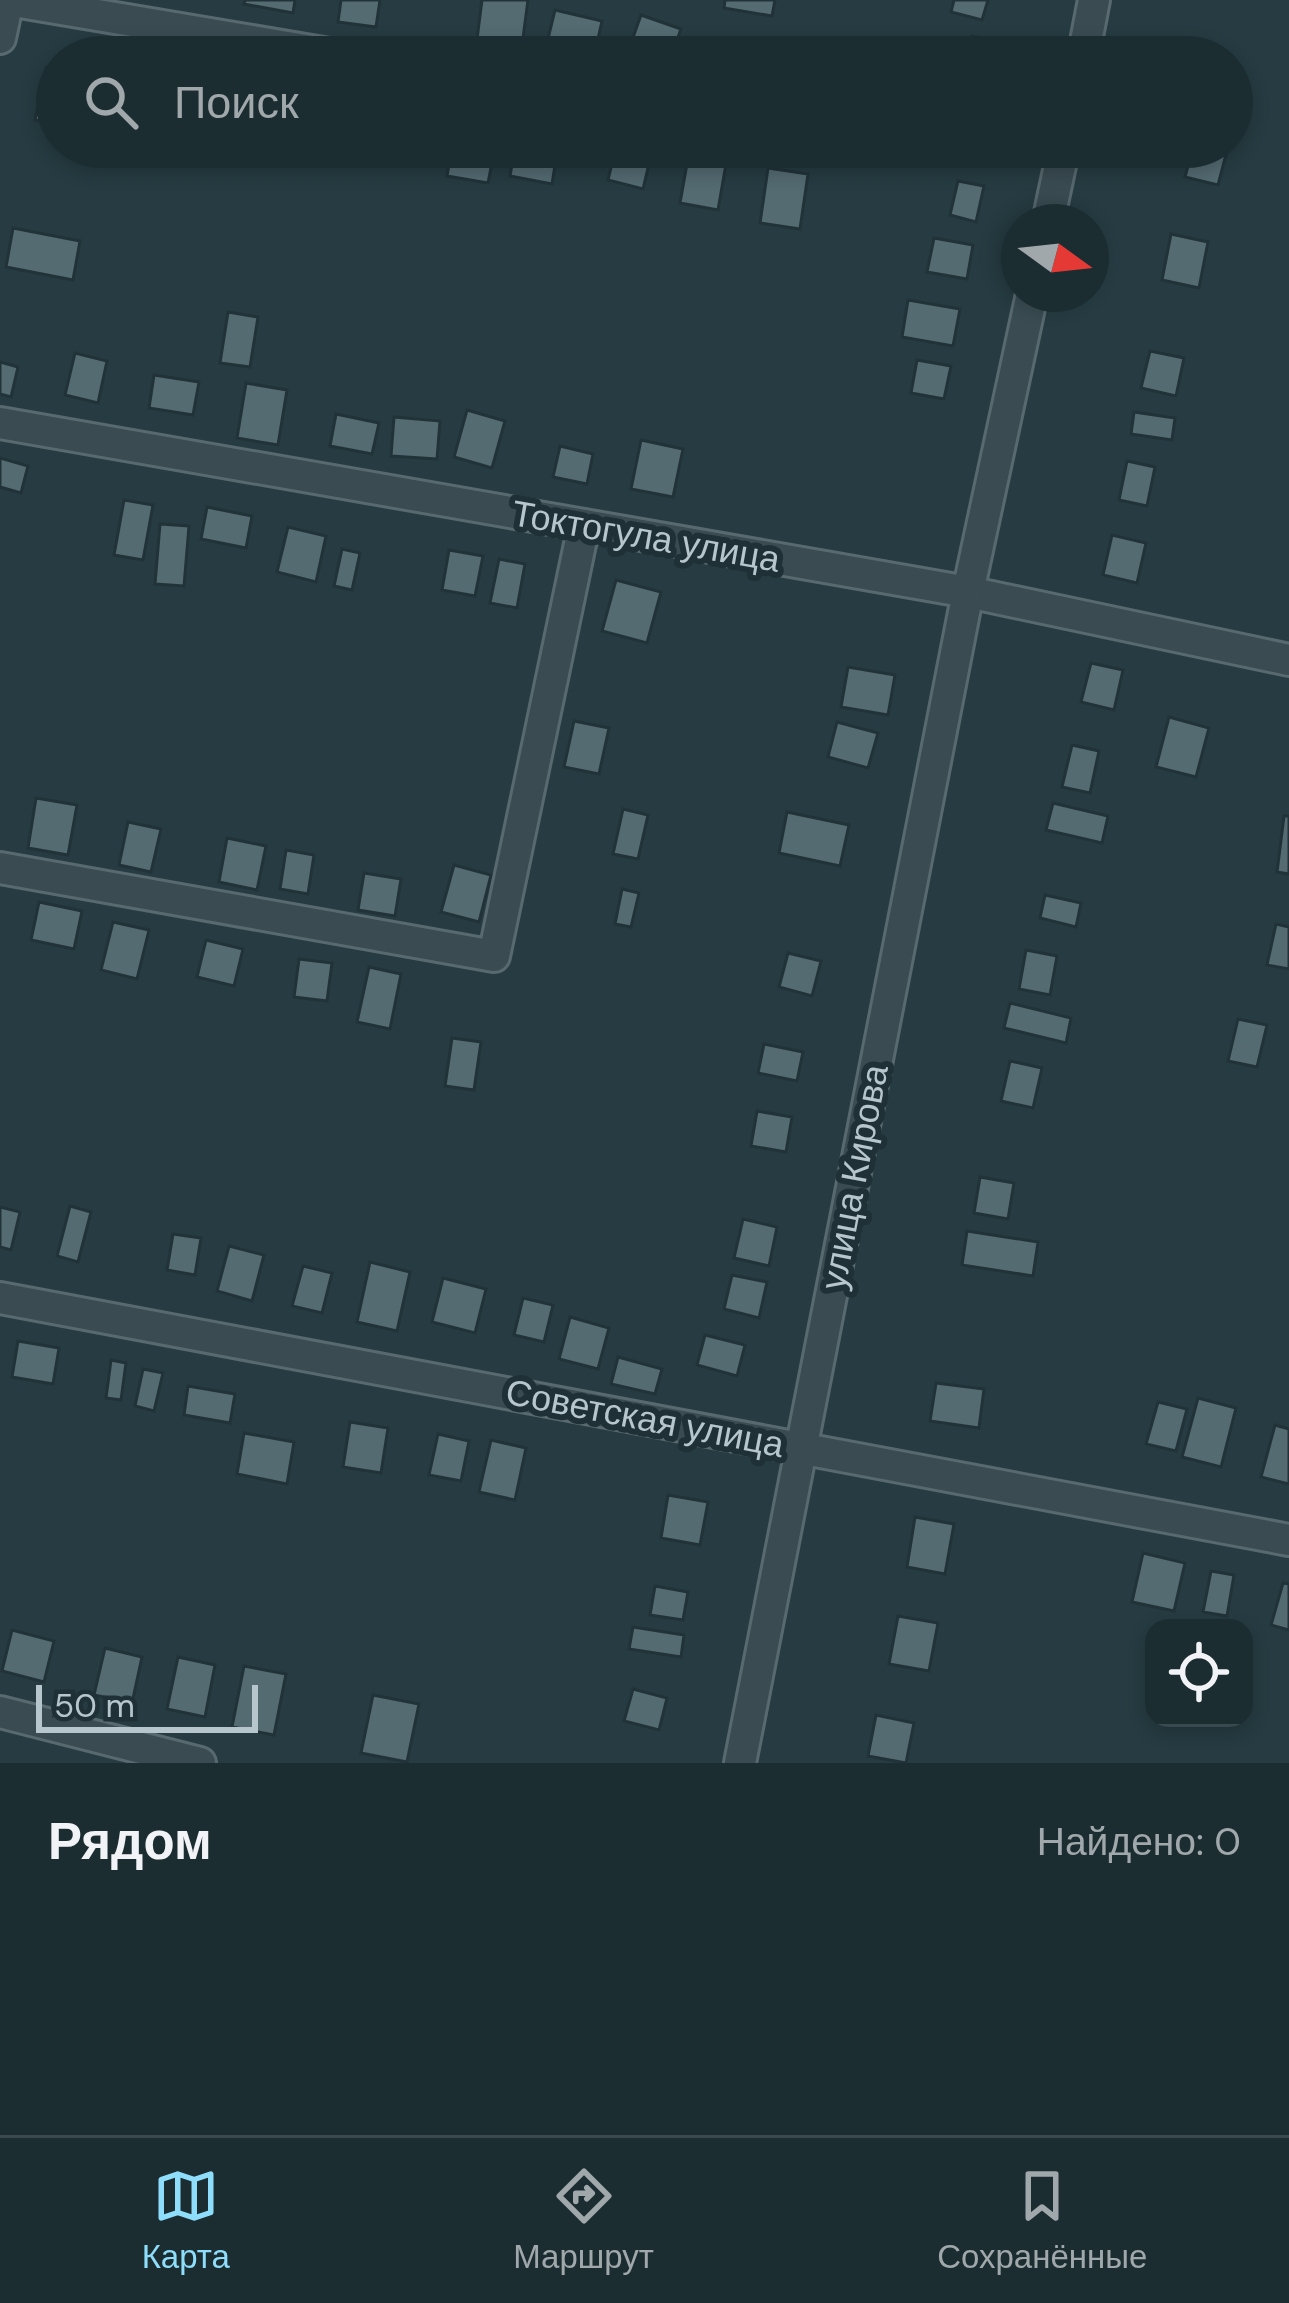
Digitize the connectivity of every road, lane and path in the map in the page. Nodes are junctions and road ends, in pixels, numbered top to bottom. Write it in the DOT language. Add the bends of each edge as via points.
graph roads {
  1 [pos="1094,0"];
  2 [pos="222,36"];
  3 [pos="1087,36"];
  4 [pos="0,38"];
  5 [pos="1060,168"];
  6 [pos="1052,204"];
  7 [pos="1028,312"];
  8 [pos="0,423"];
  9 [pos="584,525"];
  10 [pos="968,592"];
  11 [pos="1289,660"];
  12 [pos="0,868"];
  13 [pos="0,1298"];
  14 [pos="802,1447"];
  15 [pos="1289,1540"];
  16 [pos="0,1712"];
  17 [pos="200,1763"];
  18 [pos="740,1763"];
  1 -- 3 [label="street"];
  2 -- 4 [label="street" via="8,0"];
  5 -- 6 [label="street"];
  7 -- 10 [label="street, улица Кирова"];
  8 -- 9 [label="street, Токтогула улица"];
  9 -- 10 [label="street, Токтогула улица"];
  9 -- 12 [label="street" via="494,956"];
  10 -- 11 [label="street, Токтогула улица"];
  10 -- 14 [label="street, улица Кирова"];
  13 -- 14 [label="street, Советская улица"];
  14 -- 15 [label="street, Советская улица"];
  14 -- 18 [label="street, улица Кирова"];
  16 -- 17 [label="street"];
}
